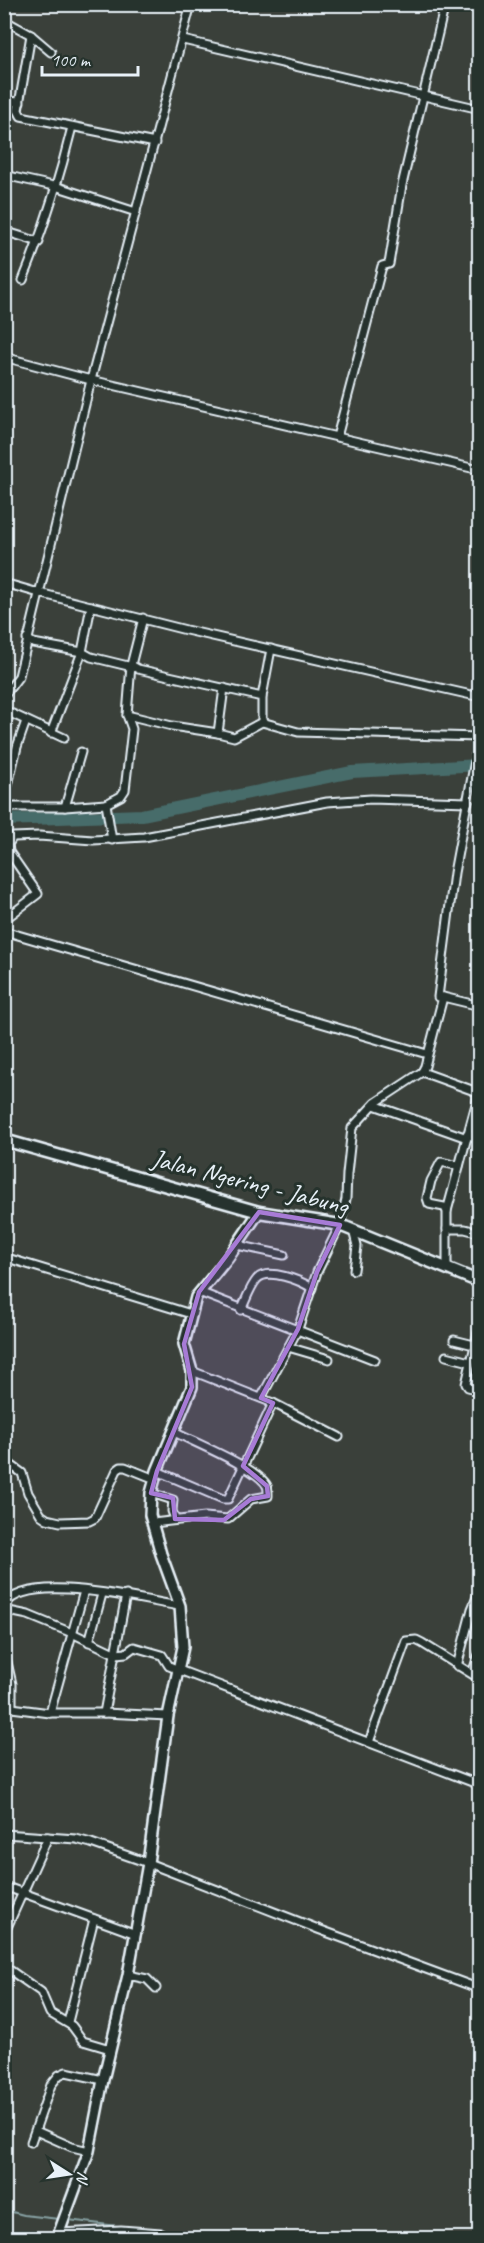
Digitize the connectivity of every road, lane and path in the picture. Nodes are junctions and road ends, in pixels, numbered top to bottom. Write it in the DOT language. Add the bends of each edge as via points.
graph roads {
  1 [pos="191,4"];
  2 [pos="445,4"];
  3 [pos="4,20"];
  4 [pos="31,35"];
  5 [pos="183,40"];
  6 [pos="51,52"];
  7 [pos="425,96"];
  8 [pos="4,100"];
  9 [pos="20,102"];
  10 [pos="480,109"];
  11 [pos="72,127"];
  12 [pos="155,143"];
  13 [pos="4,175"];
  14 [pos="58,187"];
  15 [pos="136,212"];
  16 [pos="4,231"];
  17 [pos="39,242"];
  18 [pos="23,280"];
  19 [pos="4,357"];
  20 [pos="91,380"];
  21 [pos="337,437"];
  22 [pos="480,470"];
  23 [pos="4,583"];
  24 [pos="39,593"];
  25 [pos="91,606"];
  26 [pos="143,618"];
  27 [pos="27,639"];
  28 [pos="271,650"];
  29 [pos="82,652"];
  30 [pos="131,665"];
  31 [pos="224,688"];
  32 [pos="4,696"];
  33 [pos="262,697"];
  34 [pos="480,697"];
  35 [pos="4,711"];
  36 [pos="127,715"];
  37 [pos="26,721"];
  38 [pos="262,722"];
  39 [pos="51,733"];
  40 [pos="218,733"];
  41 [pos="479,736"];
  42 [pos="64,738"];
  43 [pos="81,752"];
  44 [pos="468,799"];
  45 [pos="4,802"];
  46 [pos="106,804"];
  47 [pos="4,807"];
  48 [pos="65,807"];
  49 [pos="111,836"];
  50 [pos="4,920"];
  51 [pos="4,931"];
  52 [pos="442,997"];
  53 [pos="480,1006"];
  54 [pos="428,1054"];
  55 [pos="422,1072"];
  56 [pos="479,1093"];
  57 [pos="374,1105"];
  58 [pos="467,1136"];
  59 [pos="480,1139"];
  60 [pos="4,1140"];
  61 [pos="459,1166"];
  62 [pos="447,1211"];
  63 [pos="259,1212"];
  64 [pos="340,1225"];
  65 [pos="447,1229"];
  66 [pos="353,1230"];
  67 [pos="480,1233"];
  68 [pos="237,1245"];
  69 [pos="284,1255"];
  70 [pos="4,1257"];
  71 [pos="447,1268"];
  72 [pos="354,1270"];
  73 [pos="480,1282"];
  74 [pos="312,1288"];
  75 [pos="199,1292"];
  76 [pos="241,1310"];
  77 [pos="191,1314"];
  78 [pos="480,1324"];
  79 [pos="298,1329"];
  80 [pos="454,1340"];
  81 [pos="474,1345"];
  82 [pos="288,1347"];
  83 [pos="446,1356"];
  84 [pos="329,1359"];
  85 [pos="375,1360"];
  86 [pos="470,1362"];
  87 [pos="192,1371"];
  88 [pos="480,1390"];
  89 [pos="261,1398"];
  90 [pos="273,1403"];
  91 [pos="174,1432"];
  92 [pos="339,1437"];
  93 [pos="5,1461"];
  94 [pos="243,1466"];
  95 [pos="156,1475"];
  96 [pos="151,1493"];
  97 [pos="175,1519"];
  98 [pos="153,1523"];
  99 [pos="480,1590"];
  100 [pos="84,1591"];
  101 [pos="102,1594"];
  102 [pos="126,1595"];
  103 [pos="180,1606"];
  104 [pos="4,1608"];
  105 [pos="476,1610"];
  106 [pos="72,1633"];
  107 [pos="89,1642"];
  108 [pos="4,1649"];
  109 [pos="480,1652"];
  110 [pos="116,1654"];
  111 [pos="458,1666"];
  112 [pos="179,1670"];
  113 [pos="480,1674"];
  114 [pos="480,1679"];
  115 [pos="8,1707"];
  116 [pos="50,1713"];
  117 [pos="104,1713"];
  118 [pos="168,1716"];
  119 [pos="369,1742"];
  120 [pos="480,1785"];
  121 [pos="4,1834"];
  122 [pos="48,1837"];
  123 [pos="148,1863"];
  124 [pos="4,1886"];
  125 [pos="22,1893"];
  126 [pos="94,1919"];
  127 [pos="4,1934"];
  128 [pos="136,1934"];
  129 [pos="4,1966"];
  130 [pos="128,1975"];
  131 [pos="156,1988"];
  132 [pos="480,1989"];
  133 [pos="68,2022"];
  134 [pos="110,2049"];
  135 [pos="103,2080"];
  136 [pos="36,2131"];
  137 [pos="31,2142"];
  138 [pos="88,2151"];
  139 [pos="60,2233"];
  140 [pos="161,2233"];
  1 -- 5 [label="street"];
  2 -- 7 [label="street"];
  3 -- 4 [label="street"];
  4 -- 6 [label="street"];
  4 -- 9 [label="street"];
  5 -- 7 [label="street"];
  5 -- 12 [label="street"];
  7 -- 10 [label="street"];
  7 -- 21 [label="street" via="402,185 389,264 382,266"];
  8 -- 9 [label="street"];
  9 -- 11 [label="street" via="21,116"];
  11 -- 12 [label="street"];
  11 -- 14 [label="street"];
  12 -- 15 [label="street"];
  13 -- 14 [label="street"];
  14 -- 15 [label="street"];
  14 -- 17 [label="street"];
  15 -- 20 [label="street"];
  16 -- 17 [label="street"];
  17 -- 18 [label="street"];
  19 -- 20 [label="street"];
  20 -- 21 [label="street"];
  20 -- 24 [label="street"];
  21 -- 22 [label="street"];
  23 -- 24 [label="street"];
  24 -- 25 [label="street"];
  24 -- 27 [label="street"];
  25 -- 26 [label="street"];
  25 -- 29 [label="street"];
  26 -- 28 [label="street"];
  26 -- 30 [label="street"];
  27 -- 29 [label="street"];
  27 -- 32 [label="street" via="19,676"];
  28 -- 33 [label="street"];
  28 -- 34 [label="street"];
  29 -- 30 [label="street"];
  29 -- 39 [label="street"];
  30 -- 31 [label="street"];
  30 -- 36 [label="street"];
  31 -- 33 [label="street"];
  31 -- 40 [label="street"];
  33 -- 38 [label="street"];
  35 -- 37 [label="street"];
  36 -- 40 [label="street"];
  36 -- 46 [label="street" via="132,729 124,790"];
  37 -- 39 [label="street"];
  37 -- 45 [label="street"];
  38 -- 40 [label="street" via="234,737"];
  38 -- 41 [label="street" via="298,732"];
  39 -- 42 [label="street"];
  41 -- 44 [label="street"];
  43 -- 48 [label="street"];
  44 -- 49 [label="street" via="327,802 144,837"];
  44 -- 52 [label="street" via="454,873 438,997"];
  46 -- 48 [label="street"];
  46 -- 49 [label="street"];
  47 -- 48 [label="street"];
  49 -- 50 [label="street" via="13,837 8,844 9,852 39,894"];
  51 -- 54 [label="street"];
  52 -- 53 [label="street"];
  52 -- 54 [label="street"];
  54 -- 55 [label="street"];
  55 -- 56 [label="street"];
  55 -- 57 [label="street"];
  56 -- 58 [label="street"];
  57 -- 58 [label="street"];
  57 -- 64 [label="street" via="351,1131"];
  58 -- 59 [label="street"];
  58 -- 61 [label="street"];
  60 -- 63 [label="main road, Jalan Ngering - Jabung"];
  61 -- 62 [label="street"];
  61 -- 62 [label="street" via="442,1161 431,1181 427,1202"];
  62 -- 65 [label="street"];
  63 -- 64 [label="main road, Jalan Ngering - Jabung"];
  63 -- 68 [label="street"];
  64 -- 66 [label="main road, Jalan Ngering - Jabung"];
  64 -- 74 [label="street"];
  65 -- 67 [label="street"];
  65 -- 71 [label="street"];
  66 -- 71 [label="main road, Jalan Ngering - Jabung"];
  66 -- 72 [label="street" via="357,1246"];
  68 -- 69 [label="street"];
  68 -- 75 [label="street"];
  70 -- 77 [label="street"];
  71 -- 73 [label="main road, Jalan Ngering - Jabung"];
  74 -- 76 [label="street" via="276,1275 261,1276"];
  74 -- 79 [label="street"];
  75 -- 76 [label="street"];
  75 -- 77 [label="street"];
  76 -- 79 [label="street"];
  77 -- 87 [label="street" via="184,1344"];
  78 -- 81 [label="street"];
  79 -- 82 [label="street"];
  79 -- 85 [label="street"];
  80 -- 81 [label="street"];
  81 -- 86 [label="street"];
  82 -- 84 [label="street"];
  82 -- 89 [label="street"];
  83 -- 86 [label="street"];
  86 -- 88 [label="street" via="466,1384"];
  87 -- 89 [label="street"];
  87 -- 91 [label="street" via="192,1387"];
  89 -- 90 [label="street"];
  90 -- 92 [label="street"];
  90 -- 94 [label="street"];
  91 -- 94 [label="street"];
  91 -- 95 [label="street"];
  93 -- 95 [label="street" via="22,1473 41,1515 60,1522 95,1518 121,1467"];
  94 -- 95 [label="street" via="226,1499"];
  94 -- 97 [label="street" via="267,1486 268,1496 251,1499 228,1520"];
  95 -- 96 [label="street"];
  96 -- 97 [label="street" via="173,1500"];
  96 -- 98 [label="street"];
  97 -- 98 [label="street"];
  98 -- 103 [label="street"];
  99 -- 105 [label="street"];
  100 -- 101 [label="street"];
  100 -- 104 [label="street" via="30,1590 15,1595"];
  100 -- 106 [label="street"];
  101 -- 102 [label="street"];
  101 -- 107 [label="street"];
  102 -- 103 [label="street"];
  102 -- 110 [label="street"];
  103 -- 112 [label="street" via="183,1647"];
  104 -- 106 [label="street"];
  105 -- 111 [label="street"];
  106 -- 107 [label="street"];
  106 -- 116 [label="street"];
  107 -- 110 [label="street"];
  108 -- 115 [label="street" via="12,1684"];
  109 -- 113 [label="street" via="474,1671"];
  110 -- 112 [label="street" via="137,1648 162,1655 169,1666"];
  110 -- 117 [label="street"];
  111 -- 114 [label="street"];
  111 -- 119 [label="street" via="416,1640 406,1641"];
  112 -- 118 [label="street"];
  112 -- 119 [label="street"];
  115 -- 116 [label="street"];
  116 -- 117 [label="street"];
  117 -- 118 [label="street"];
  118 -- 123 [label="street"];
  119 -- 120 [label="street"];
  121 -- 122 [label="street"];
  122 -- 123 [label="street" via="83,1840"];
  122 -- 125 [label="street"];
  123 -- 128 [label="street"];
  123 -- 132 [label="street"];
  124 -- 125 [label="street"];
  125 -- 126 [label="street"];
  125 -- 127 [label="street"];
  126 -- 128 [label="street"];
  126 -- 133 [label="street"];
  128 -- 130 [label="street"];
  129 -- 133 [label="street" via="42,1992 50,2013"];
  130 -- 131 [label="street" via="147,1979"];
  130 -- 134 [label="street"];
  133 -- 134 [label="street" via="83,2041"];
  134 -- 135 [label="street"];
  135 -- 136 [label="street" via="66,2072 59,2075 51,2085"];
  135 -- 138 [label="street"];
  136 -- 137 [label="street"];
  136 -- 138 [label="street"];
  138 -- 139 [label="street"];
  139 -- 140 [label="street"];
}
